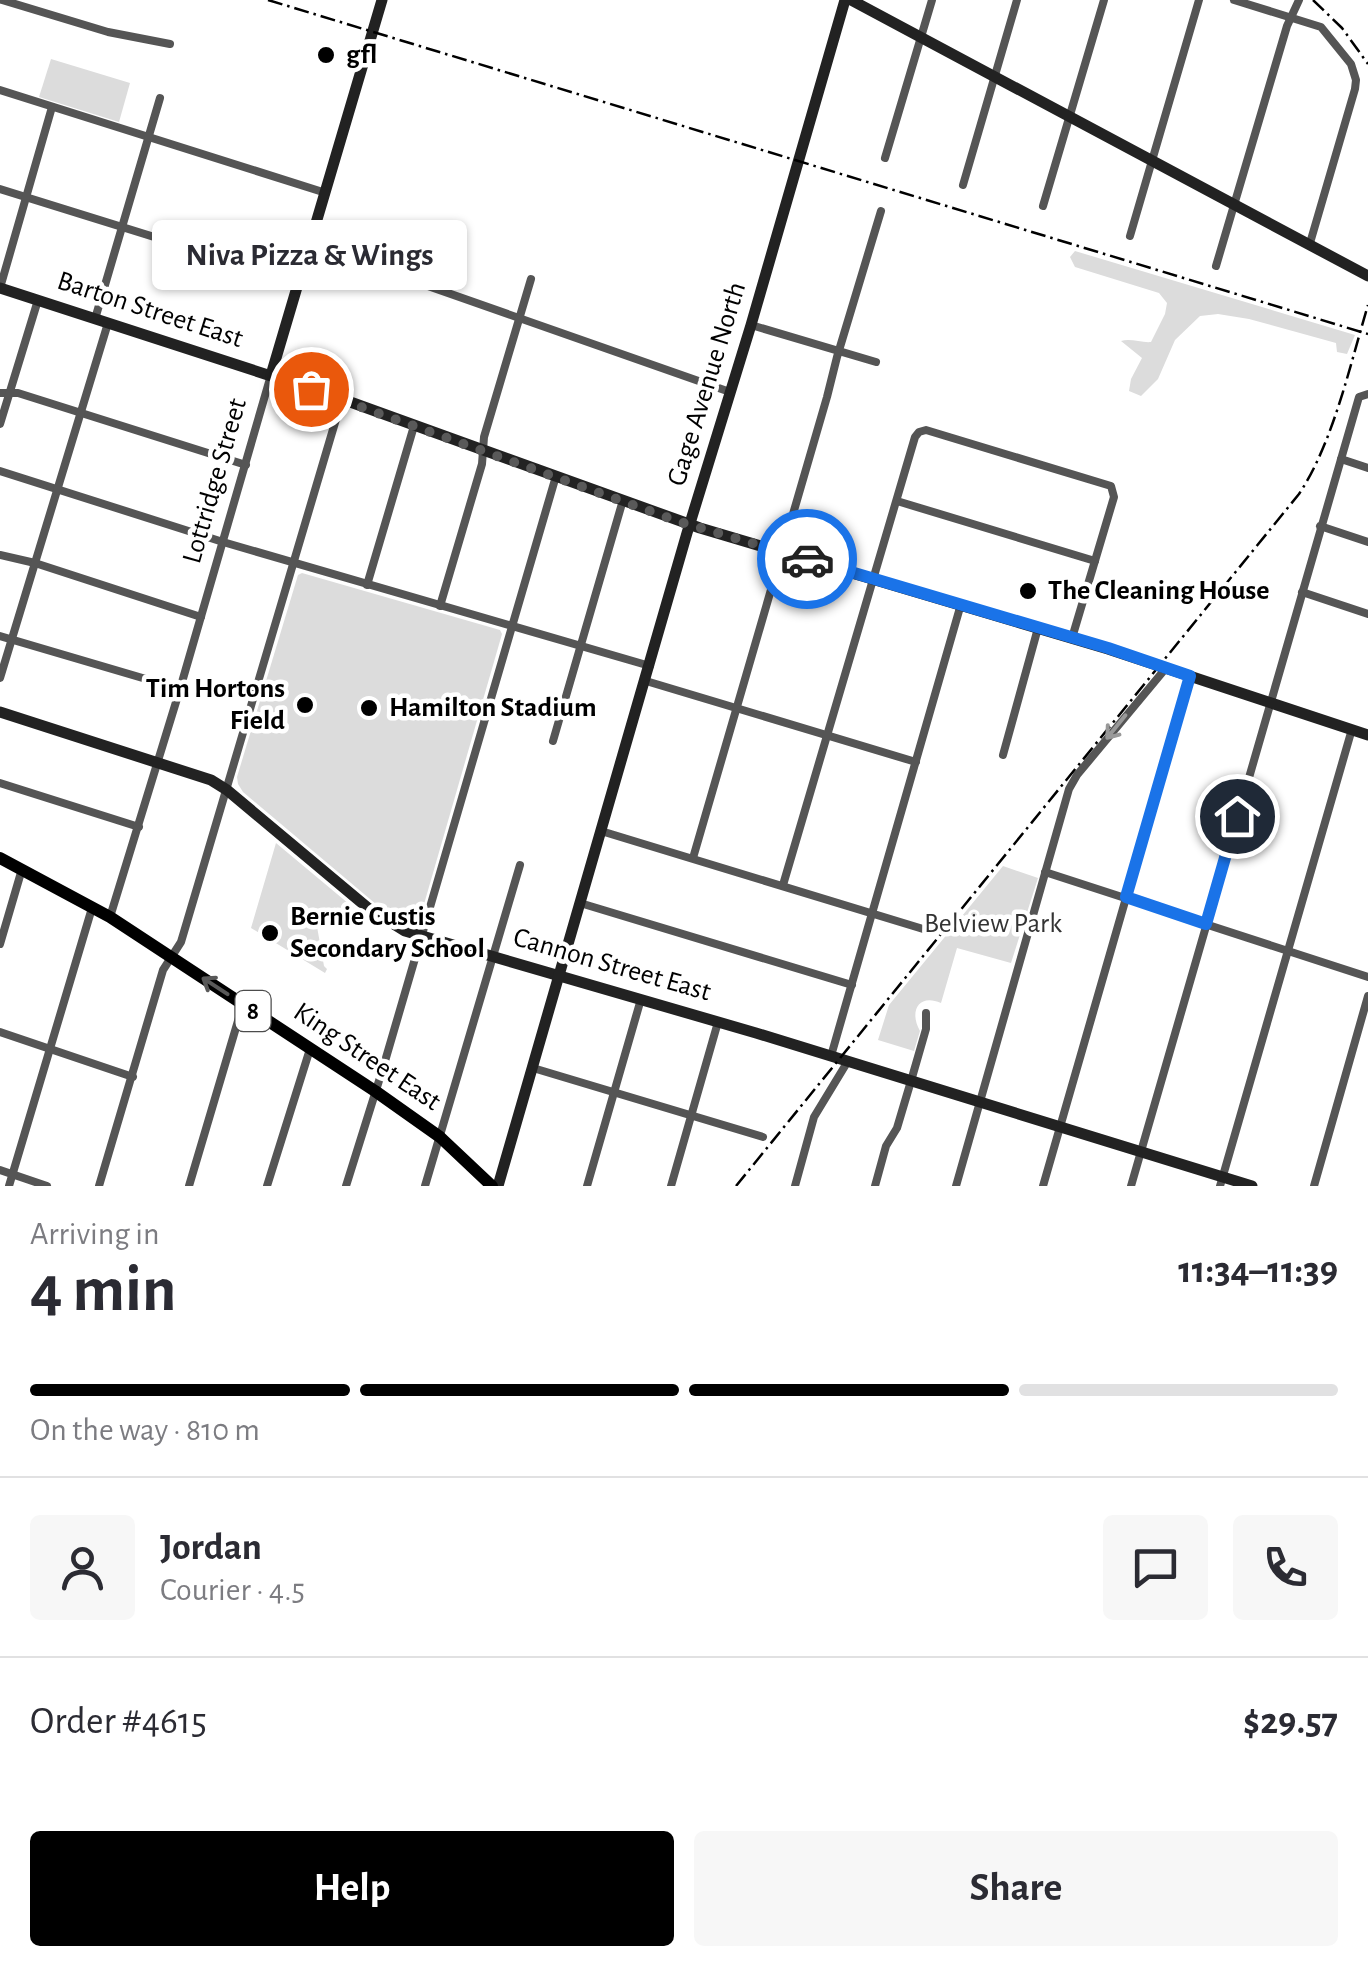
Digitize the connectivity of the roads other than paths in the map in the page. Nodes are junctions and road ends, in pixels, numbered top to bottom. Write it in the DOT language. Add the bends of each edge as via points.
graph roads {
  1 [pos="2,0"];
  2 [pos="382,0"];
  3 [pos="848,0"];
  4 [pos="932,0"];
  5 [pos="1017,0"];
  6 [pos="1104,0"];
  7 [pos="1199,0"];
  8 [pos="1234,0"];
  9 [pos="1299,0"];
  10 [pos="1290,17"];
  11 [pos="920,38"];
  12 [pos="170,44"];
  13 [pos="994,78"];
  14 [pos="0,90"];
  15 [pos="160,98"];
  16 [pos="52,107"];
  17 [pos="1068,116"];
  18 [pos="148,138"];
  19 [pos="886,158"];
  20 [pos="1152,160"];
  21 [pos="963,186"];
  22 [pos="0,188"];
  23 [pos="326,193"];
  24 [pos="26,197"];
  25 [pos="1235,204"];
  26 [pos="1043,206"];
  27 [pos="881,211"];
  28 [pos="122,227"];
  29 [pos="1130,236"];
  30 [pos="1310,243"];
  31 [pos="311,245"];
  32 [pos="1216,266"];
  33 [pos="1368,276"];
  34 [pos="532,279"];
  35 [pos="299,282"];
  36 [pos="0,288"];
  37 [pos="38,300"];
  38 [pos="521,318"];
  39 [pos="102,321"];
  40 [pos="751,325"];
  41 [pos="840,351"];
  42 [pos="876,362"];
  43 [pos="271,376"];
  44 [pos="5,392"];
  45 [pos="730,392"];
  46 [pos="1365,394"];
  47 [pos="342,399"];
  48 [pos="81,413"];
  49 [pos="0,424"];
  50 [pos="414,426"];
  51 [pos="483,450"];
  52 [pos="1341,459"];
  53 [pos="246,464"];
  54 [pos="1368,468"];
  55 [pos="0,471"];
  56 [pos="556,476"];
  57 [pos="58,491"];
  58 [pos="622,500"];
  59 [pos="897,502"];
  60 [pos="690,525"];
  61 [pos="1320,526"];
  62 [pos="222,542"];
  63 [pos="1368,542"];
  64 [pos="782,551"];
  65 [pos="0,555"];
  66 [pos="1095,561"];
  67 [pos="34,563"];
  68 [pos="294,564"];
  69 [pos="873,578"];
  70 [pos="367,584"];
  71 [pos="1302,592"];
  72 [pos="961,604"];
  73 [pos="440,606"];
  74 [pos="1368,614"];
  75 [pos="201,617"];
  76 [pos="512,626"];
  77 [pos="1038,628"];
  78 [pos="0,636"];
  79 [pos="12,638"];
  80 [pos="1072,638"];
  81 [pos="581,646"];
  82 [pos="650,666"];
  83 [pos="1166,668"];
  84 [pos="1190,676"];
  85 [pos="0,678"];
  86 [pos="646,681"];
  87 [pos="180,689"];
  88 [pos="1271,703"];
  89 [pos="738,708"];
  90 [pos="0,712"];
  91 [pos="1352,729"];
  92 [pos="1368,734"];
  93 [pos="827,735"];
  94 [pos="554,742"];
  95 [pos="1003,755"];
  96 [pos="157,762"];
  97 [pos="916,762"];
  98 [pos="0,783"];
  99 [pos="227,790"];
  100 [pos="139,827"];
  101 [pos="601,831"];
  102 [pos="0,858"];
  103 [pos="693,858"];
  104 [pos="520,865"];
  105 [pos="22,869"];
  106 [pos="1046,872"];
  107 [pos="783,885"];
  108 [pos="1126,897"];
  109 [pos="580,903"];
  110 [pos="92,907"];
  111 [pos="873,912"];
  112 [pos="110,917"];
  113 [pos="1206,924"];
  114 [pos="933,932"];
  115 [pos="422,936"];
  116 [pos="0,944"];
  117 [pos="1288,951"];
  118 [pos="492,956"];
  119 [pos="171,957"];
  120 [pos="559,976"];
  121 [pos="1368,978"];
  122 [pos="852,984"];
  123 [pos="1368,996"];
  124 [pos="641,999"];
  125 [pos="243,1004"];
  126 [pos="926,1012"];
  127 [pos="718,1022"];
  128 [pos="0,1032"];
  129 [pos="50,1049"];
  130 [pos="310,1049"];
  131 [pos="831,1056"];
  132 [pos="848,1062"];
  133 [pos="532,1068"];
  134 [pos="133,1077"];
  135 [pos="911,1081"];
  136 [pos="375,1090"];
  137 [pos="613,1092"];
  138 [pos="980,1101"];
  139 [pos="691,1115"];
  140 [pos="1060,1126"];
  141 [pos="440,1137"];
  142 [pos="763,1137"];
  143 [pos="1141,1152"];
  144 [pos="0,1170"];
  145 [pos="13,1174"];
  146 [pos="1221,1182"];
  147 [pos="9,1186"];
  148 [pos="47,1186"];
  149 [pos="99,1186"];
  150 [pos="188,1186"];
  151 [pos="267,1186"];
  152 [pos="346,1186"];
  153 [pos="425,1186"];
  154 [pos="495,1186"];
  155 [pos="587,1186"];
  156 [pos="670,1186"];
  157 [pos="795,1186"];
  158 [pos="875,1186"];
  159 [pos="956,1186"];
  160 [pos="1043,1186"];
  161 [pos="1131,1186"];
  162 [pos="1252,1186"];
  163 [pos="1314,1186"];
  1 -- 12 [label="street"];
  2 -- 23 [label="main road, Lottridge Street"];
  3 -- 11 [label="main road"];
  3 -- 40 [label="main road, Gage Avenue North"];
  4 -- 11 [label="street"];
  5 -- 13 [label="street"];
  6 -- 17 [label="street"];
  7 -- 20 [label="street"];
  8 -- 10 [label="street"];
  9 -- 10 [label="street"];
  10 -- 25 [label="street"];
  10 -- 30 [label="street" via="1326,32 1356,80"];
  11 -- 13 [label="main road"];
  11 -- 19 [label="street"];
  13 -- 17 [label="main road"];
  13 -- 21 [label="street"];
  14 -- 16 [label="street"];
  15 -- 18 [label="street"];
  16 -- 18 [label="street"];
  16 -- 24 [label="street"];
  17 -- 20 [label="main road"];
  17 -- 26 [label="street"];
  18 -- 23 [label="street"];
  18 -- 28 [label="street"];
  20 -- 25 [label="main road"];
  20 -- 29 [label="street"];
  22 -- 24 [label="street"];
  23 -- 31 [label="main road, Lottridge Street"];
  24 -- 28 [label="street"];
  24 -- 36 [label="street"];
  25 -- 30 [label="main road"];
  25 -- 32 [label="street"];
  27 -- 41 [label="street"];
  28 -- 35 [label="street"];
  28 -- 39 [label="street"];
  30 -- 33 [label="main road"];
  31 -- 35 [label="main road, Lottridge Street"];
  31 -- 38 [label="street"];
  34 -- 38 [label="street"];
  35 -- 43 [label="main road, Lottridge Street"];
  36 -- 37 [label="main road, Barton Street East"];
  37 -- 39 [label="main road, Barton Street East"];
  37 -- 44 [label="street"];
  38 -- 45 [label="street"];
  38 -- 51 [label="street"];
  39 -- 43 [label="main road, Barton Street East"];
  39 -- 48 [label="street"];
  40 -- 41 [label="street"];
  40 -- 45 [label="main road, Gage Avenue North"];
  41 -- 42 [label="street"];
  41 -- 64 [label="street"];
  43 -- 47 [label="main road, Barton Street East"];
  43 -- 53 [label="street, Lottridge Street"];
  44 -- 48 [label="street"];
  44 -- 49 [label="street"];
  45 -- 60 [label="main road, Gage Avenue North"];
  46 -- 52 [label="street"];
  47 -- 50 [label="main road, Barton Street East"];
  47 -- 68 [label="street"];
  48 -- 53 [label="street"];
  48 -- 57 [label="street"];
  50 -- 51 [label="main road, Barton Street East"];
  50 -- 70 [label="street"];
  51 -- 56 [label="main road, Barton Street East"];
  51 -- 73 [label="street"];
  52 -- 54 [label="street"];
  52 -- 61 [label="street"];
  53 -- 62 [label="street, Lottridge Street"];
  55 -- 57 [label="street"];
  56 -- 58 [label="main road, Barton Street East"];
  56 -- 76 [label="street"];
  57 -- 62 [label="street"];
  57 -- 67 [label="street"];
  58 -- 60 [label="main road, Barton Street East"];
  58 -- 81 [label="street"];
  59 -- 66 [label="street"];
  59 -- 66 [label="street" via="915,437 926,430 1111,486 1114,497"];
  59 -- 69 [label="street"];
  60 -- 64 [label="main road, Barton Street East"];
  60 -- 82 [label="main road, Gage Avenue North"];
  61 -- 63 [label="street"];
  61 -- 71 [label="street"];
  62 -- 68 [label="street"];
  62 -- 75 [label="street, Lottridge Street"];
  64 -- 69 [label="main road, Barton Street East"];
  64 -- 89 [label="street"];
  65 -- 67 [label="street"];
  66 -- 80 [label="street"];
  67 -- 75 [label="street"];
  67 -- 79 [label="street"];
  68 -- 70 [label="street"];
  68 -- 99 [label="street"];
  69 -- 72 [label="main road, Barton Street East"];
  69 -- 93 [label="street"];
  70 -- 73 [label="street"];
  71 -- 74 [label="street"];
  71 -- 88 [label="street"];
  72 -- 77 [label="main road, Barton Street East"];
  72 -- 97 [label="street"];
  73 -- 76 [label="street"];
  75 -- 87 [label="street, Lottridge Street"];
  76 -- 81 [label="street"];
  76 -- 115 [label="street"];
  77 -- 80 [label="main road, Barton Street East"];
  77 -- 95 [label="street"];
  78 -- 79 [label="street"];
  79 -- 85 [label="street"];
  79 -- 87 [label="street"];
  80 -- 83 [label="main road, Barton Street East"];
  81 -- 82 [label="street"];
  81 -- 94 [label="street"];
  82 -- 86 [label="main road, Gage Avenue North"];
  83 -- 84 [label="main road, Barton Street East"];
  83 -- 106 [label="street, one-way" via="1069,789"];
  84 -- 88 [label="main road, Barton Street East"];
  84 -- 108 [label="street"];
  86 -- 89 [label="street"];
  86 -- 101 [label="main road, Gage Avenue North"];
  87 -- 96 [label="street, Lottridge Street"];
  88 -- 91 [label="main road, Barton Street East"];
  88 -- 113 [label="street"];
  89 -- 93 [label="street"];
  89 -- 103 [label="street"];
  90 -- 96 [label="main road, Cannon Street East"];
  91 -- 92 [label="main road, Barton Street East"];
  91 -- 117 [label="street"];
  93 -- 97 [label="street"];
  93 -- 107 [label="street"];
  96 -- 99 [label="main road, Cannon Street East"];
  96 -- 100 [label="street, Lottridge Street"];
  97 -- 111 [label="street"];
  98 -- 100 [label="street"];
  99 -- 115 [label="main road, Cannon Street East" via="372,911"];
  99 -- 119 [label="street"];
  100 -- 112 [label="street, Lottridge Street"];
  101 -- 103 [label="street"];
  101 -- 109 [label="main road, Gage Avenue North"];
  102 -- 105 [label="main road, King Street East / 8"];
  103 -- 107 [label="street"];
  104 -- 118 [label="street"];
  105 -- 110 [label="main road, King Street East / 8"];
  105 -- 116 [label="street"];
  106 -- 108 [label="street"];
  106 -- 138 [label="street"];
  107 -- 111 [label="street"];
  108 -- 113 [label="street"];
  108 -- 140 [label="street"];
  109 -- 120 [label="main road, Gage Avenue North"];
  109 -- 122 [label="street"];
  110 -- 112 [label="main road, King Street East / 8"];
  110 -- 129 [label="street"];
  111 -- 114 [label="street"];
  111 -- 122 [label="street"];
  112 -- 119 [label="main road, King Street East / 8"];
  113 -- 117 [label="street"];
  113 -- 143 [label="street"];
  115 -- 118 [label="main road, Cannon Street East"];
  115 -- 136 [label="street"];
  117 -- 121 [label="street"];
  117 -- 146 [label="street"];
  118 -- 120 [label="main road, Cannon Street East"];
  118 -- 141 [label="street"];
  125 -- 119 [label="main road, King Street East / 8, one-way"];
  119 -- 134 [label="street"];
  120 -- 124 [label="main road, Cannon Street East"];
  120 -- 133 [label="main road, Gage Avenue North"];
  122 -- 131 [label="street"];
  123 -- 163 [label="street"];
  124 -- 127 [label="main road, Cannon Street East"];
  124 -- 137 [label="street"];
  125 -- 130 [label="main road, King Street East / 8"];
  125 -- 150 [label="street"];
  126 -- 135 [label="street"];
  127 -- 131 [label="main road, Cannon Street East"];
  127 -- 139 [label="street"];
  128 -- 129 [label="street"];
  129 -- 134 [label="street"];
  129 -- 145 [label="street"];
  130 -- 136 [label="main road, King Street East / 8"];
  130 -- 151 [label="street"];
  131 -- 132 [label="main road, Cannon Street East"];
  132 -- 135 [label="main road, Cannon Street East"];
  132 -- 157 [label="street" via="814,1116"];
  133 -- 137 [label="street"];
  133 -- 154 [label="main road, Gage Avenue North"];
  134 -- 149 [label="street"];
  135 -- 138 [label="main road, Cannon Street East"];
  135 -- 158 [label="street"];
  136 -- 141 [label="main road, King Street East / 8"];
  136 -- 152 [label="street"];
  137 -- 139 [label="street"];
  137 -- 155 [label="street"];
  138 -- 140 [label="main road, Cannon Street East"];
  138 -- 159 [label="street"];
  139 -- 142 [label="street"];
  139 -- 156 [label="street"];
  140 -- 143 [label="main road, Cannon Street East"];
  140 -- 160 [label="street"];
  141 -- 153 [label="street"];
  141 -- 154 [label="main road, King Street East / 8"];
  143 -- 146 [label="main road, Cannon Street East"];
  143 -- 161 [label="street"];
  144 -- 145 [label="street"];
  145 -- 147 [label="street"];
  145 -- 148 [label="street"];
  146 -- 162 [label="main road, Cannon Street East"];
}
